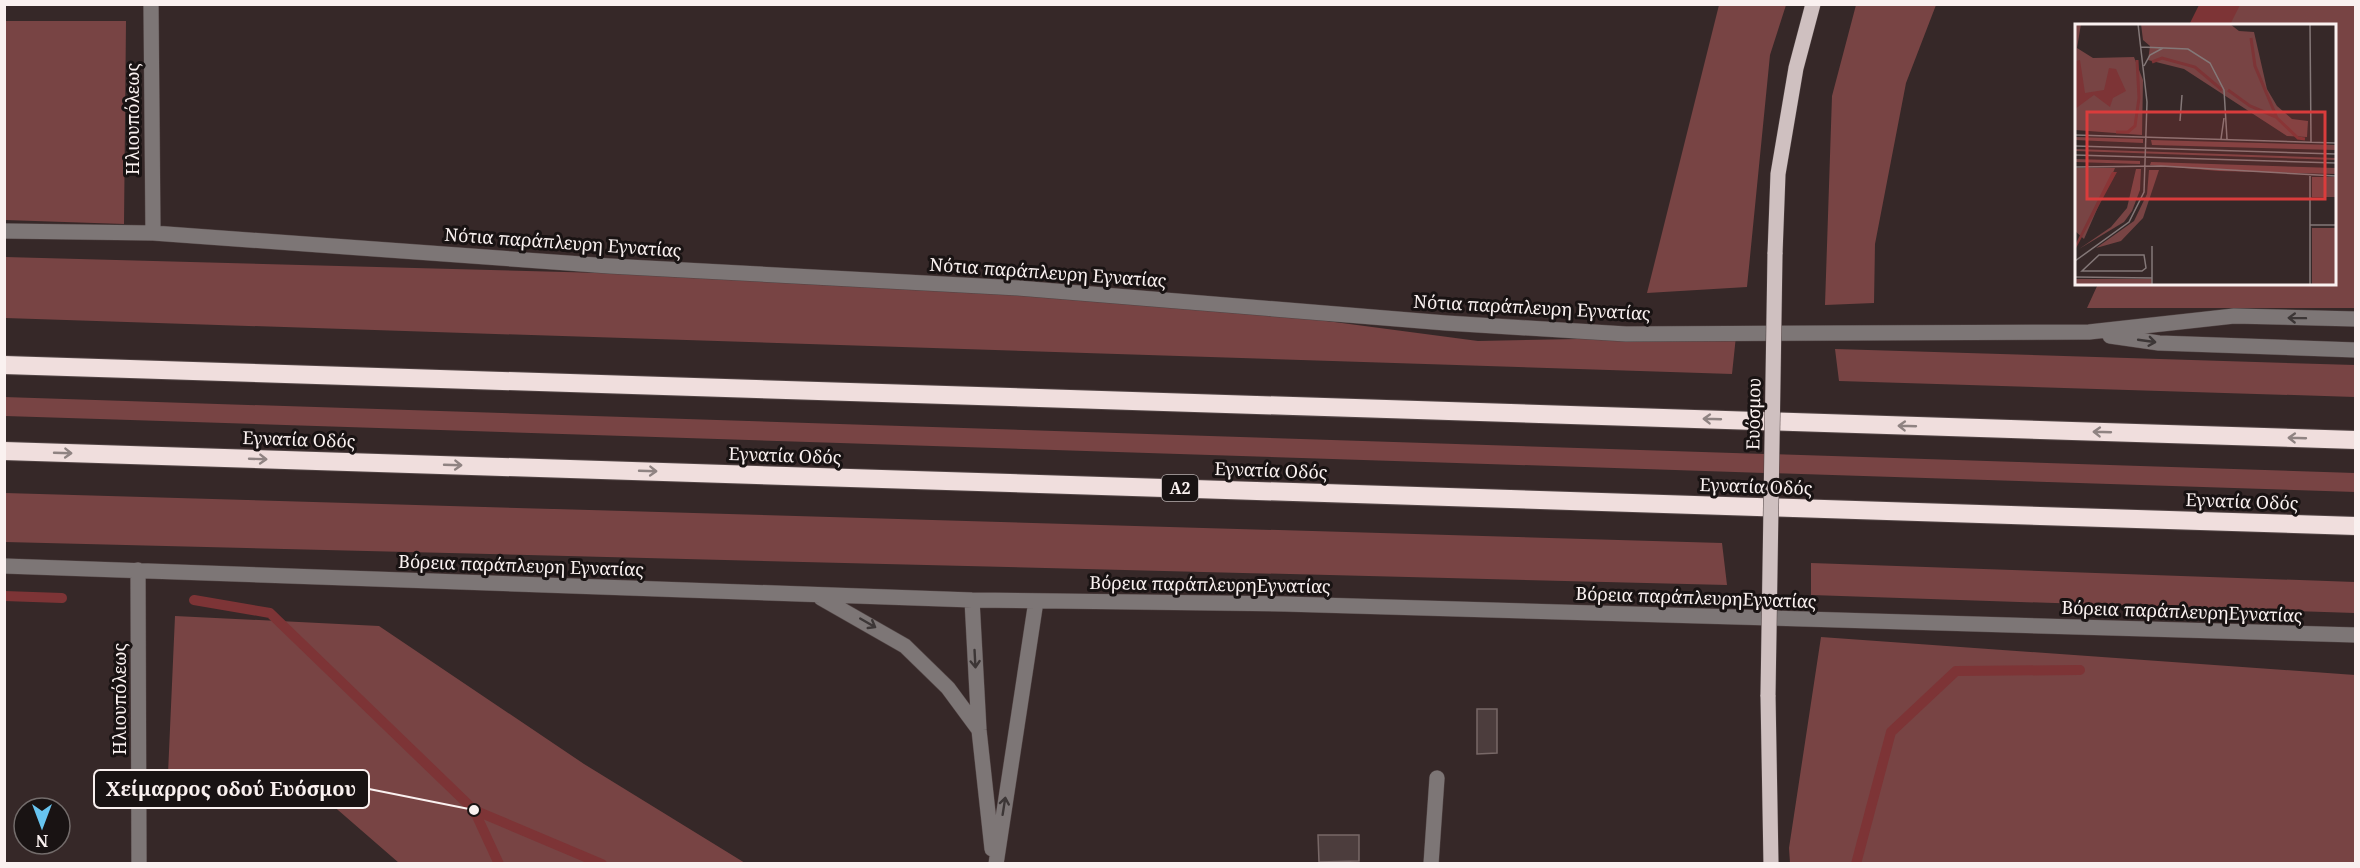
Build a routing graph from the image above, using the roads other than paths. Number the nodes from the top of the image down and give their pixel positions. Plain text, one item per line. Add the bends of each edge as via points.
1 (151, 4) edge
2 (1813, 4) edge
3 (4, 231) edge
4 (153, 233) junction
5 (2355, 319) edge
6 (2089, 332) junction
7 (2355, 350) edge
8 (4, 365) edge
9 (2355, 440) edge
10 (4, 451) edge
11 (2355, 526) edge
12 (4, 566) edge
13 (138, 570) junction
14 (816, 596) junction
15 (972, 600) junction
16 (1035, 601) junction
17 (2355, 636) edge
18 (979, 730) junction
19 (1437, 778) dead end
20 (140, 864) edge
21 (994, 864) edge
22 (1431, 864) edge
23 (1771, 864) edge

1 - 4 street, Ηλιουπόλεως
2 - 23 main road, Ευόσμου, bridge via 1796,68 1780,162 1775,254 1768,695
3 - 4 street, Νότια παράπλευρη Εγνατίας
4 - 6 street, Νότια παράπλευρη Εγνατίας via 609,266 1018,288 1626,334
5 -> 6 street, Νότια παράπλευρη Εγνατίας via 2234,316
6 -> 7 street, Νότια παράπλευρη Εγνατίας via 2159,343
9 -> 8 highway
10 -> 11 highway, Εγνατία Οδός / Α2
12 - 13 street, Βόρεια παράπλευρη Εγνατίας
13 - 14 street, Βόρεια παράπλευρη Εγνατίας
13 - 20 street, Ηλιουπόλεως
14 - 15 street, Βόρεια παράπλευρη Εγνατίας
14 -> 18 street via 905,646 948,688
15 - 16 street, Βόρεια παράπλευρη Εγνατίας
15 -> 18 street
16 - 17 street, Βόρεια παράπλευρηΕγνατίας via 1307,605
21 -> 16 street
18 - 21 street
19 - 22 street

